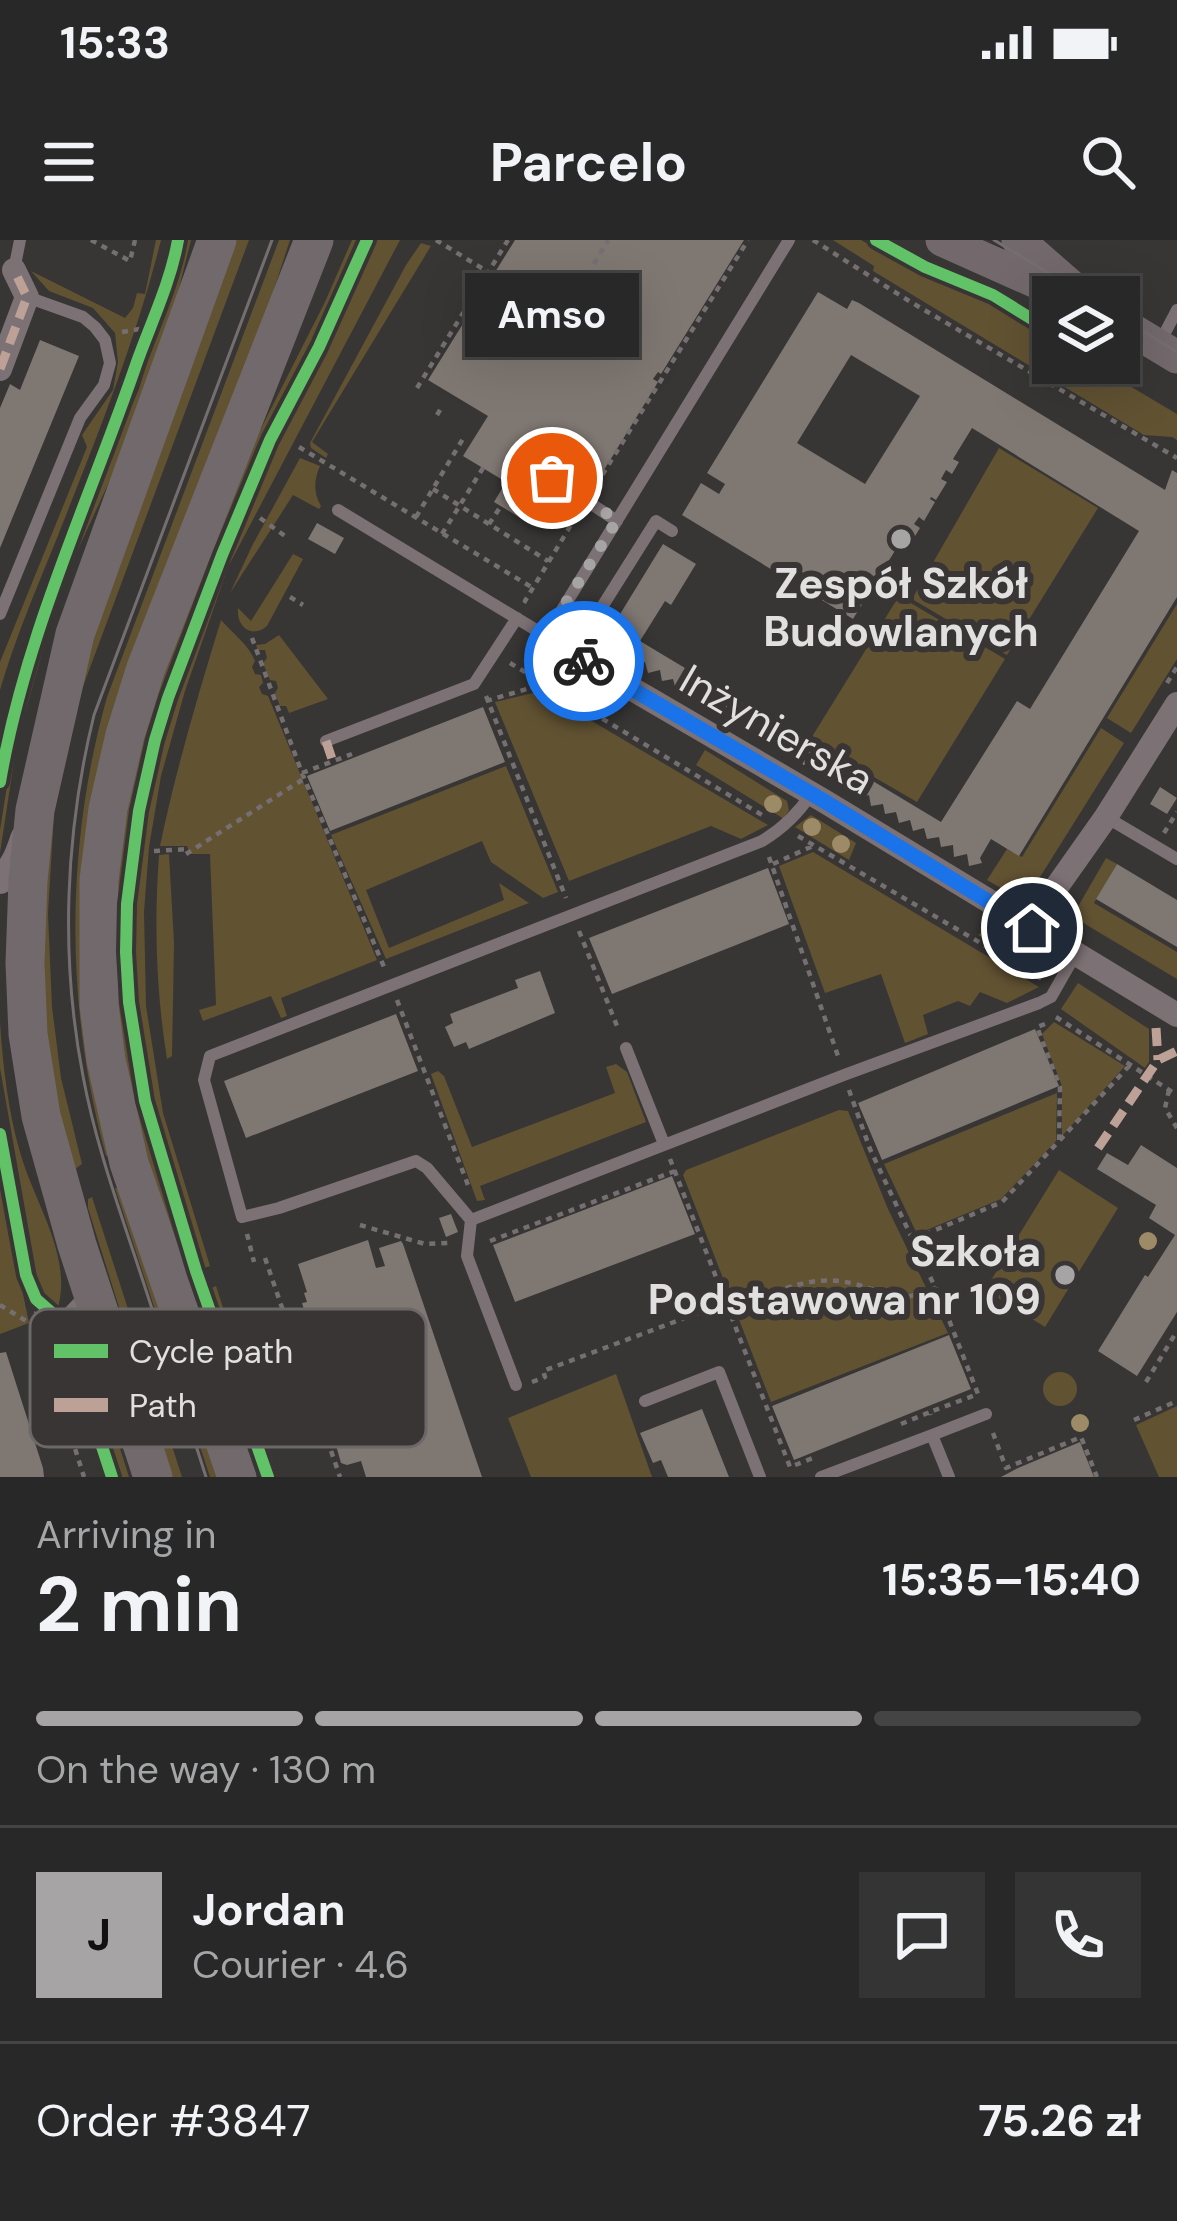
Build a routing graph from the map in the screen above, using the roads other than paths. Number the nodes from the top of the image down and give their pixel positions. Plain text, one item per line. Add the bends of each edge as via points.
1 (20, 240) edge
2 (314, 240) edge
3 (789, 240) edge
4 (941, 240) edge
5 (1018, 240) edge
6 (216, 241) edge
7 (14, 270) joint
8 (1060, 276) edge
9 (1032, 280) edge
10 (27, 297) junction
11 (1177, 310) edge
12 (1140, 335) edge
13 (1168, 352) edge
14 (0, 369) edge
15 (552, 478) dead end
16 (338, 510) dead end
17 (617, 520) junction
18 (672, 531) dead end
19 (0, 614) edge
20 (517, 618) junction
21 (551, 627) junction
22 (573, 654) junction
23 (1177, 704) edge
24 (326, 741) dead end
25 (812, 794) junction
26 (34, 810) junction
27 (1106, 817) junction
28 (1177, 859) edge
29 (0, 879) edge
30 (1032, 928) junction
31 (12, 951) edge
32 (1075, 955) junction
33 (1177, 1016) edge
34 (626, 1048) road end
35 (664, 1144) junction
36 (471, 1220) junction
37 (91, 1289) junction
38 (73, 1309) edge
39 (98, 1309) edge
40 (178, 1309) edge
41 (516, 1385) road end
42 (644, 1401) dead end
43 (986, 1414) road end
44 (936, 1434) junction
45 (102, 1447) edge
46 (143, 1447) edge
47 (226, 1447) edge
48 (112, 1477) edge
49 (153, 1477) edge
50 (236, 1477) edge
51 (760, 1477) edge
52 (821, 1477) edge
53 (949, 1477) edge

1 - 7 lane
2 - 40 main road via 146,668 108,809 99,880 100,1005 116,1112
3 - 17 lane
4 - 9 main road
5 - 8 main road
6 - 26 main road via 75,634
7 - 10 street
10 - 14 street
10 - 19 lane via 95,326 110,363
11 - 13 lane
12 - 13 main road
15 - 17 lane
16 - 20 lane, Inżynierska
17 - 21 lane
18 - 22 lane via 656,520
20 - 21 lane, Inżynierska
20 - 24 lane via 474,684
21 - 22 street, Inżynierska
22 - 25 street, Inżynierska
23 - 27 street
25 - 30 street, Inżynierska
25 - 36 lane via 762,842 210,1056 204,1080 242,1217 416,1161
26 - 29 street via 20,856
26 - 31 main road
27 - 28 lane
27 - 30 street
30 - 32 street, Inżynierska
31 - 37 main road via 41,1117
32 - 33 street, Inżynierska
32 - 35 lane via 1051,997
34 - 35 lane
35 - 36 lane
36 - 41 lane via 467,1256
37 - 38 lane
37 - 39 main road
42 - 51 lane via 718,1372
43 - 44 lane
44 - 52 lane
44 - 53 lane
45 - 48 lane
46 - 49 main road
47 - 50 main road

